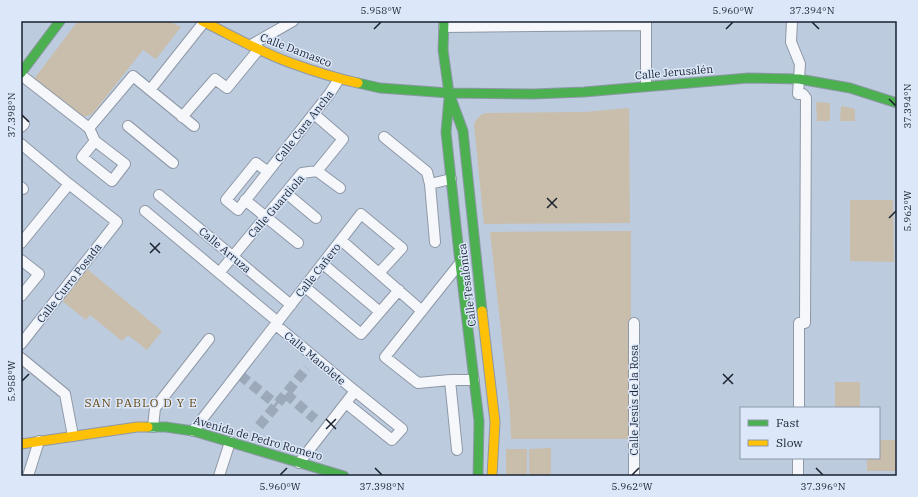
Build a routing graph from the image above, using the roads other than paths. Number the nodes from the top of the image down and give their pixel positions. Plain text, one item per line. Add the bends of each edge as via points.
1 (60, 21) edge
2 (203, 21) edge
3 (293, 21) edge
4 (792, 21) edge
5 (646, 23) edge
6 (444, 24) edge
7 (255, 47) junction
8 (21, 74) edge
9 (339, 79) junction
10 (799, 79) junction
11 (646, 86) junction
12 (150, 90) junction
13 (449, 93) junction
14 (897, 103) edge
15 (314, 114) junction
16 (182, 117) junction
17 (21, 122) edge
18 (128, 126) dead end
19 (194, 126) dead end
20 (21, 127) edge
21 (89, 128) junction
22 (384, 136) dead end
23 (95, 141) dead end
24 (21, 144) edge
25 (173, 164) dead end
26 (317, 170) junction
27 (267, 171) junction
28 (452, 179) junction
29 (69, 184) junction
30 (430, 184) junction
31 (340, 188) dead end
32 (286, 193) junction
33 (159, 195) dead end
34 (245, 200) junction
35 (145, 211) dead end
36 (266, 217) junction
37 (316, 218) dead end
38 (341, 240) junction
39 (298, 242) dead end
40 (435, 242) dead end
41 (21, 243) edge
42 (232, 256) junction
43 (21, 260) edge
44 (460, 263) junction
45 (323, 264) junction
46 (219, 273) junction
47 (379, 273) junction
48 (305, 287) junction
49 (398, 290) junction
50 (21, 296) edge
51 (291, 305) junction
52 (422, 311) junction
53 (380, 312) junction
54 (634, 323) dead end
55 (277, 324) junction
56 (209, 339) dead end
57 (21, 344) edge
58 (21, 358) edge
59 (450, 380) junction
60 (474, 380) junction
61 (355, 391) junction
62 (346, 403) junction
63 (798, 407) edge
64 (153, 427) junction
65 (193, 431) junction
66 (74, 436) junction
67 (39, 441) junction
68 (230, 442) junction
69 (21, 444) edge
70 (457, 450) dead end
71 (798, 459) edge
72 (299, 463) junction
73 (28, 476) edge
74 (219, 476) edge
75 (344, 476) edge
76 (478, 476) edge
77 (492, 476) edge
78 (634, 476) edge
79 (798, 476) edge

1 - 8 street
2 - 7 street, Calle Damasco
2 - 12 street
3 - 7 street
4 - 10 street via 791,42 800,64
5 - 6 street
5 - 11 street
6 - 13 street, Calle Tesalónica via 443,50
7 - 9 street, Calle Damasco via 290,63
7 - 16 street via 227,88 215,79
8 - 21 street
9 - 13 street, Calle Damasco via 380,88
9 - 15 street, Calle Cara Ancha
10 - 11 street, Calle Jerusalén via 748,78
10 - 14 street, Calle Jerusalén via 850,88
10 - 63 street via 798,94 803,94 806,98 806,106 805,323 799,323
11 - 13 street, Calle Jerusalén via 533,94
12 - 16 street
12 - 21 street via 133,76
13 - 28 street, Calle Tesalónica via 446,132
13 - 77 street, Calle Tesalónica via 463,131 495,422
15 - 26 street, Calle Guardiola via 343,139
15 - 27 street, Calle Cara Ancha
16 - 19 street
17 - 20 street via 24,124
18 - 25 street
21 - 23 street
22 - 30 street via 427,172
24 - 29 street
26 - 31 street
26 - 32 street, Calle Guardiola via 302,173
27 - 34 street, Calle Cara Ancha
27 - 34 street, Calle Cara Ancha via 256,163 226,200 238,210
28 - 30 street
28 - 44 street, Calle Tesalónica
29 - 41 street
29 - 57 street, Calle Curro Posada via 117,222
30 - 40 street
32 - 36 street, Calle Guardiola
32 - 37 street
33 - 42 street, Calle Arruza
34 - 36 street
35 - 46 street, Calle Manolete
36 - 39 street
36 - 42 street, Calle Guardiola
38 - 45 street, Calle Cañero
38 - 47 street
38 - 47 street, Calle Cañero via 361,214 402,248
42 - 46 street, Calle Guardiola
42 - 51 street, Calle Arruza
43 - 50 street via 39,274
44 - 52 street
44 - 60 street, Calle Tesalónica
45 - 48 street, Calle Cañero
45 - 53 street
46 - 55 street, Calle Manolete
47 - 49 street
48 - 51 street, Calle Cañero
48 - 53 street via 361,334
49 - 52 street
49 - 53 street
51 - 55 street, Calle Cañero
52 - 59 street via 385,356 418,383
54 - 78 street, Calle Jesús de la Rosa
55 - 61 street, Calle Manolete
55 - 65 street, Calle Cañero
56 - 64 street via 155,408
58 - 66 street via 66,394
59 - 60 street
59 - 70 street
60 - 76 street, Calle Tesalónica via 479,421
61 - 62 street
61 - 62 street, Calle Manolete via 402,429 392,440
62 - 72 street
64 - 65 street, Avenida de Pedro Romero
64 - 66 street, Avenida de Pedro Romero
65 - 68 street, Avenida de Pedro Romero
66 - 67 street, Avenida de Pedro Romero
67 - 69 street, Avenida de Pedro Romero
67 - 73 street
68 - 72 street, Avenida de Pedro Romero
68 - 74 street
71 - 79 street
72 - 75 street, Avenida de Pedro Romero

